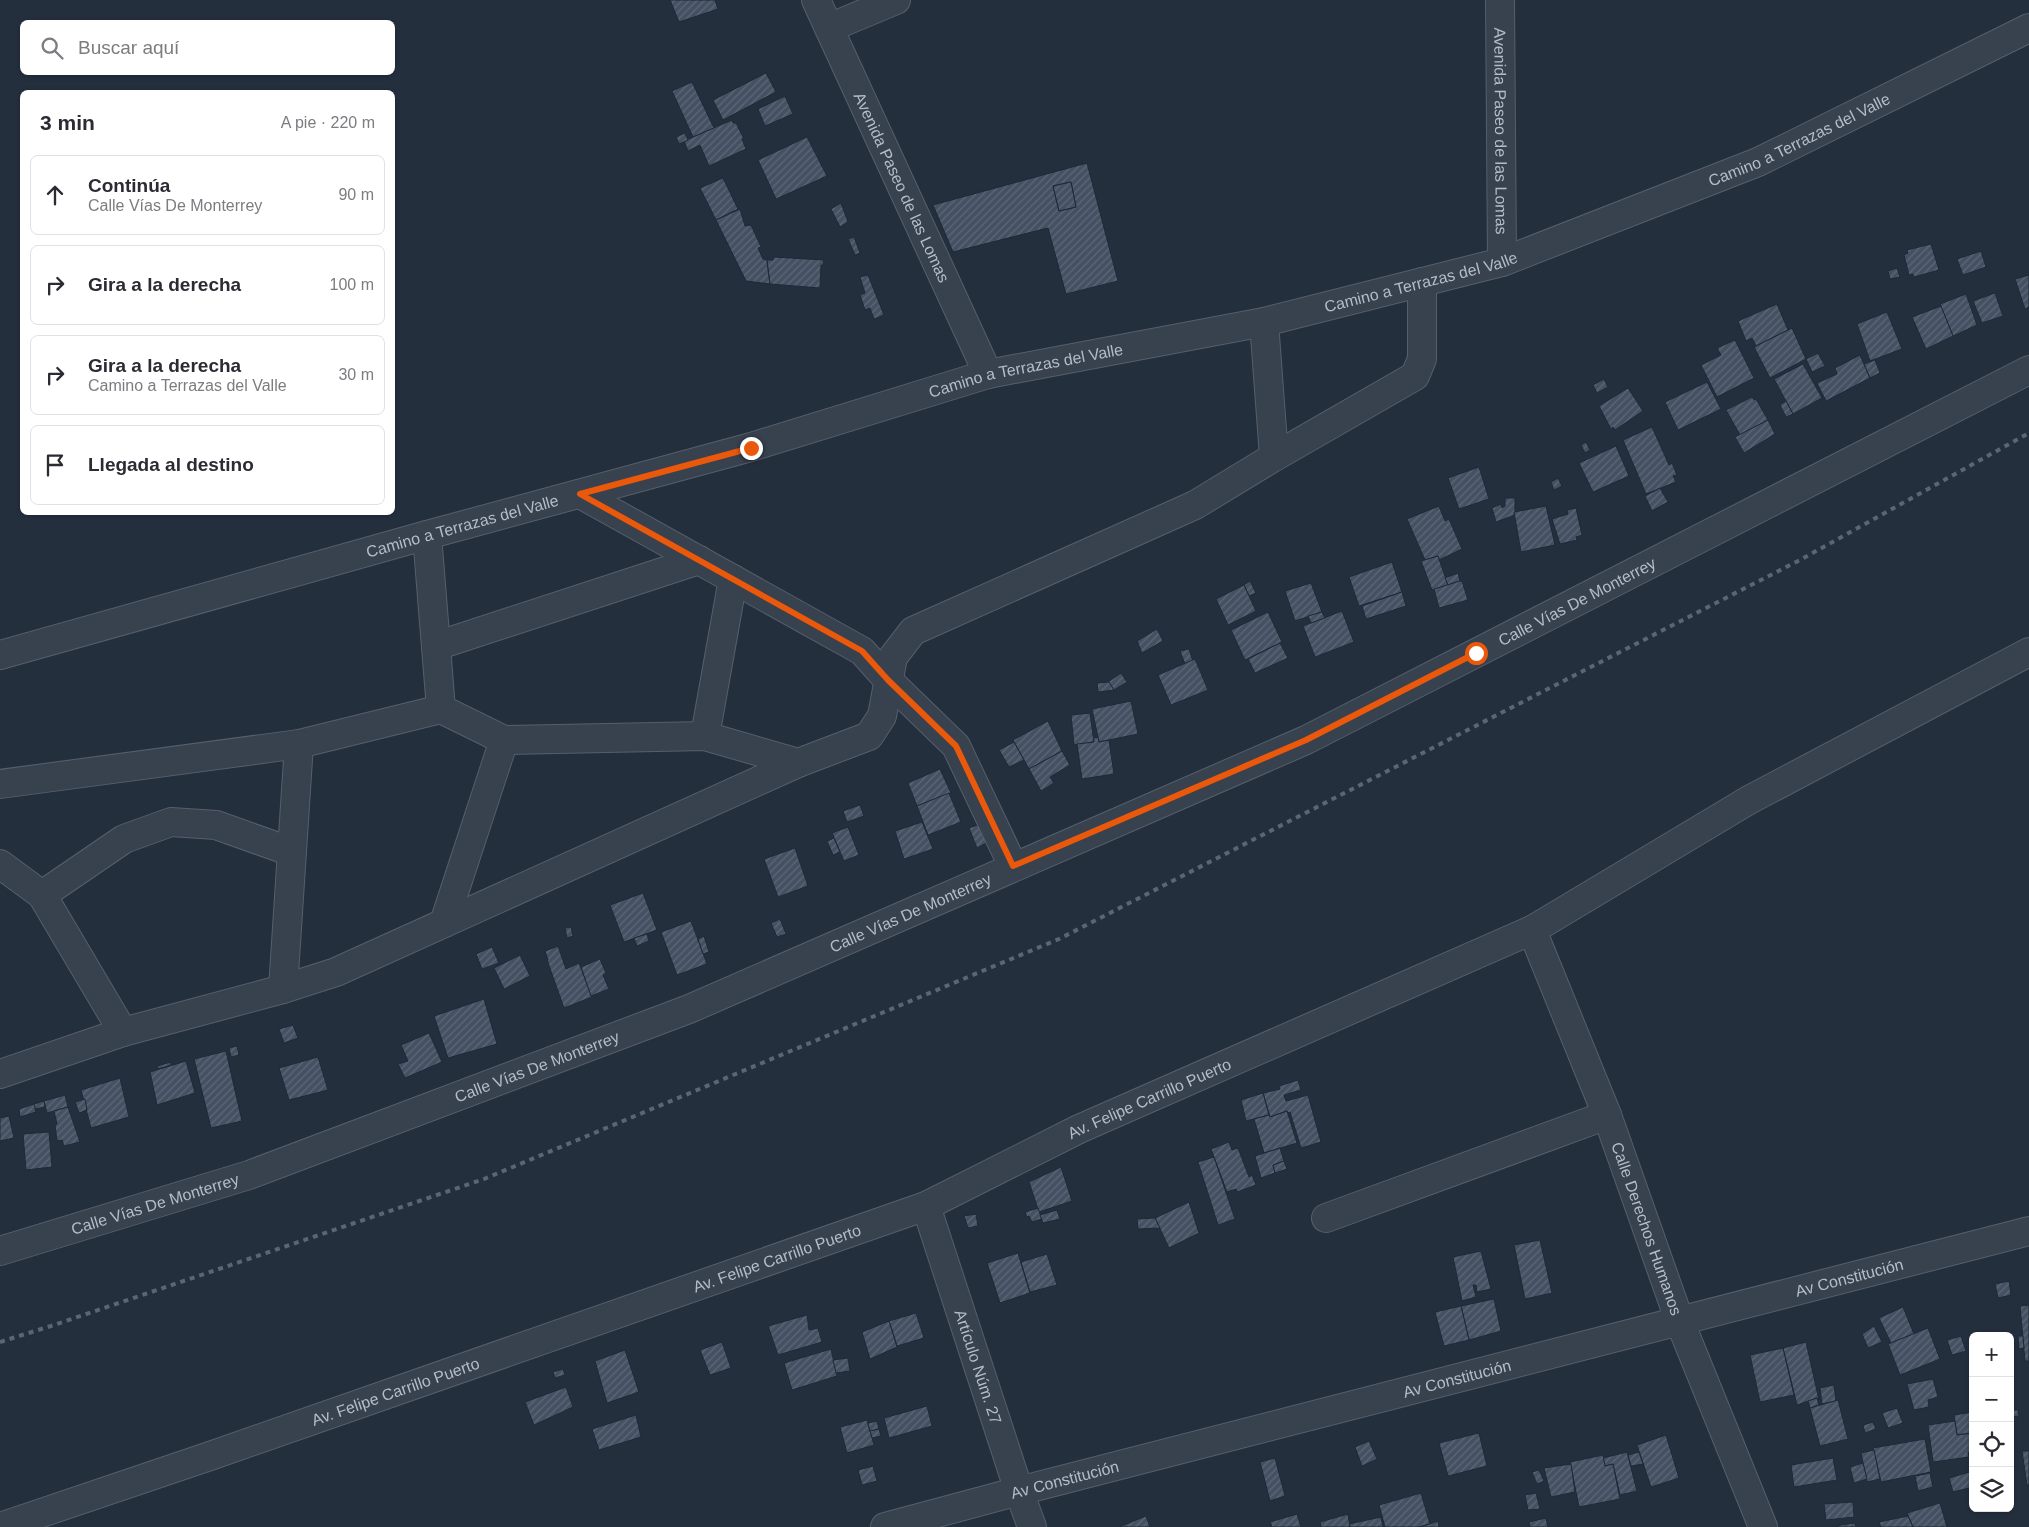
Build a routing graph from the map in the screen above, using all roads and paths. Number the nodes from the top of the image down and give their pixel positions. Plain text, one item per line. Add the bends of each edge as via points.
1 (816, 0) edge
2 (896, 0) edge
3 (1500, 0) edge
4 (829, 28) junction
5 (2029, 28) edge
6 (1502, 262) junction
7 (1422, 282) junction
8 (1264, 322) junction
9 (2029, 370) edge
10 (988, 374) junction
11 (1274, 457) junction
12 (580, 494) junction
13 (427, 535) junction
14 (699, 560) junction
15 (733, 579) junction
16 (436, 646) junction
17 (2029, 652) edge
18 (0, 655) edge
19 (888, 680) junction
20 (442, 709) junction
21 (706, 736) junction
22 (504, 740) junction
23 (299, 744) junction
24 (798, 763) junction
25 (0, 784) edge
26 (292, 852) junction
27 (0, 864) edge
28 (1013, 866) junction
29 (42, 895) junction
30 (444, 923) junction
31 (1532, 930) junction
32 (283, 989) junction
33 (123, 1032) junction
34 (0, 1074) edge
35 (1607, 1115) junction
36 (926, 1206) junction
37 (1326, 1218) dead end
38 (2029, 1231) edge
39 (0, 1251) edge
40 (1680, 1322) junction
41 (1019, 1491) junction
42 (0, 1527) edge
43 (885, 1527) edge
44 (1032, 1527) edge
45 (1763, 1527) edge

1 - 4 street, Avenida Paseo de las Lomas
2 - 4 street
3 - 6 street, Avenida Paseo de las Lomas
4 - 10 street, Avenida Paseo de las Lomas
5 - 6 street, Camino a Terrazas del Valle via 1758,162
6 - 7 street, Camino a Terrazas del Valle
7 - 8 street, Camino a Terrazas del Valle
7 - 11 street via 1422,359 1415,376
8 - 10 street, Camino a Terrazas del Valle
8 - 11 street
9 - 28 street, Calle Vías De Monterrey via 1306,740
10 - 12 street, Camino a Terrazas del Valle via 751,448
11 - 19 street via 1195,505 913,631 893,657
12 - 13 street, Camino a Terrazas del Valle
12 - 14 street
13 - 16 street
13 - 18 street, Camino a Terrazas del Valle
14 - 15 street
14 - 16 street
15 - 19 street via 862,651
15 - 21 street
16 - 20 street
17 - 31 street, Av. Felipe Carrillo Puerto via 1749,800
19 - 24 street via 882,716 869,736
19 - 28 street via 956,746
20 - 22 street
20 - 23 street
21 - 22 street
21 - 24 street
22 - 30 street
23 - 25 street
23 - 26 street
24 - 30 street
26 - 29 street via 216,825 171,822 124,839
26 - 32 street
27 - 29 street
28 - 39 street, Calle Vías De Monterrey via 689,1009 248,1175
29 - 33 street
30 - 32 street via 336,972
31 - 35 street, Calle Derechos Humanos
31 - 36 street, Av. Felipe Carrillo Puerto via 1079,1129
32 - 33 street
33 - 34 street
35 - 37 street
35 - 40 street, Calle Derechos Humanos
36 - 41 street, Artículo Núm. 27
36 - 42 street, Av. Felipe Carrillo Puerto
38 - 40 street, Av Constitución
40 - 41 street, Av Constitución
40 - 45 street, Calle Derechos Humanos
41 - 43 street, Av Constitución
41 - 44 street, Artículo Núm. 27

